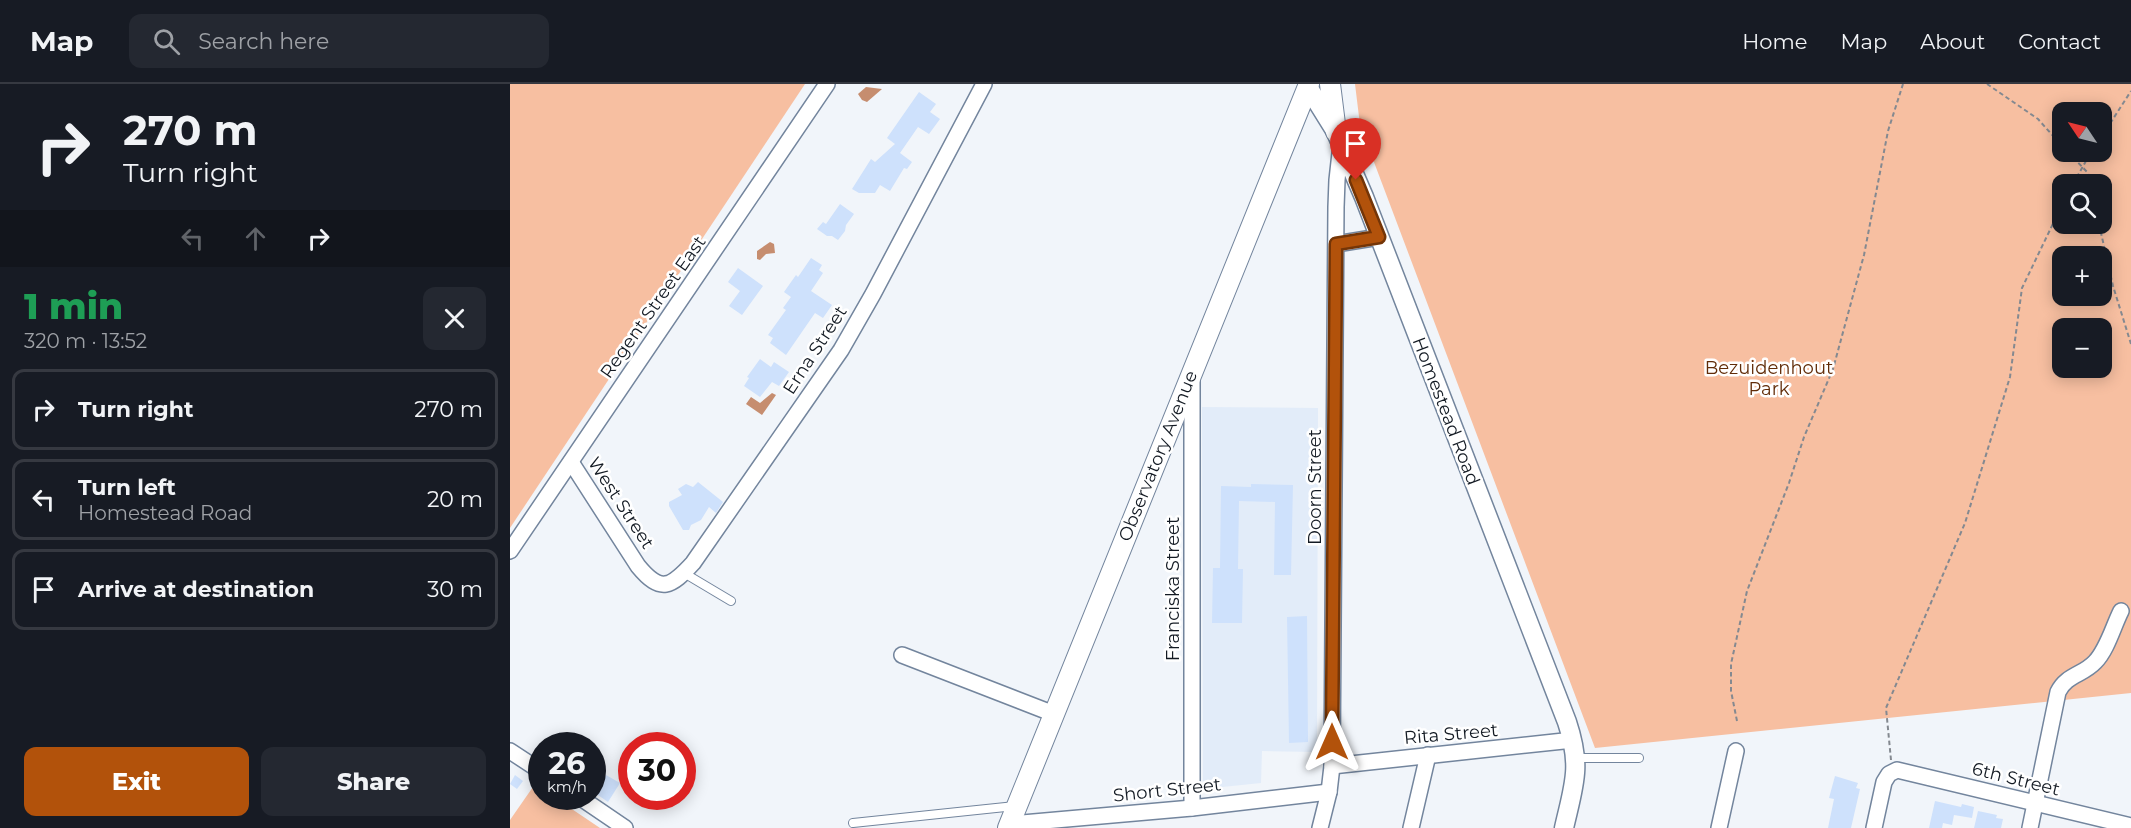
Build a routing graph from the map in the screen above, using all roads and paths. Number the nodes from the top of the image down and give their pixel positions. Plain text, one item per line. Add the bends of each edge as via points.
1 (827, 84) edge
2 (984, 84) edge
3 (1330, 84) edge
4 (1903, 84) edge
5 (1987, 84) edge
6 (1309, 85) edge
7 (2131, 91) edge
8 (2112, 120) edge
9 (2052, 135) edge
10 (1338, 138) junction
11 (2077, 162) edge
12 (2084, 162) edge
13 (2081, 166) junction
14 (2077, 174) edge
15 (2088, 174) edge
16 (2052, 226) edge
17 (2101, 234) edge
18 (1379, 237) junction
19 (1336, 244) junction
20 (2131, 344) edge
21 (1192, 370) junction
22 (571, 462) junction
23 (510, 551) edge
24 (684, 573) junction
25 (732, 601) dead end
26 (2121, 611) dead end
27 (902, 655) dead end
28 (1054, 714) junction
29 (1737, 721) dead end
30 (1575, 749) junction
31 (510, 751) edge
32 (1736, 751) dead end
33 (1428, 755) junction
34 (1639, 758) dead end
35 (528, 763) edge
36 (1332, 766) junction
37 (1892, 772) junction
38 (1329, 792) junction
39 (2036, 804) junction
40 (1192, 808) junction
41 (599, 810) edge
42 (1012, 819) edge
43 (853, 823) dead end
44 (2131, 826) edge
45 (625, 828) edge
46 (1320, 828) edge
47 (1411, 828) edge
48 (1564, 828) edge
49 (1719, 828) edge
50 (1874, 828) edge
51 (2030, 828) edge

1 - 22 street, Regent Street East
2 - 24 street, Erna Street via 841,350
3 - 10 main road
4 - 29 path via 1888,131 1864,255 1833,369 1747,591 1731,664
5 - 9 path via 2038,119
6 - 10 street, Homestead Road
6 - 21 main road, Observatory Avenue
7 - 8 path
10 - 18 street, Homestead Road
10 - 19 street, Doorn Street
11 - 13 path
12 - 13 path
13 - 14 path
13 - 15 path
16 - 37 path via 2022,288 2010,377 1965,523 1886,708
17 - 20 path
18 - 19 street
18 - 30 street, Homestead Road
19 - 36 street, Doorn Street
21 - 28 main road, Observatory Avenue
21 - 40 street, Franciska Street
22 - 23 street, Regent Street East
22 - 24 street, West Street via 648,578 658,584 671,584
24 - 25 lane
26 - 39 street via 2098,659 2061,685
27 - 28 street
28 - 42 main road, Observatory Avenue
30 - 33 street, Rita Street
30 - 34 lane
30 - 48 street via 1575,782
31 - 35 street
32 - 49 street
33 - 36 street, Rita Street
33 - 47 street
36 - 38 street, Doorn Street
37 - 39 street, 6th Street
37 - 50 street via 1884,782
38 - 40 street, Short Street
38 - 46 street, Doorn Street
39 - 44 street, 6th Street
39 - 51 street
40 - 42 street, Short Street
41 - 45 street
42 - 43 lane

